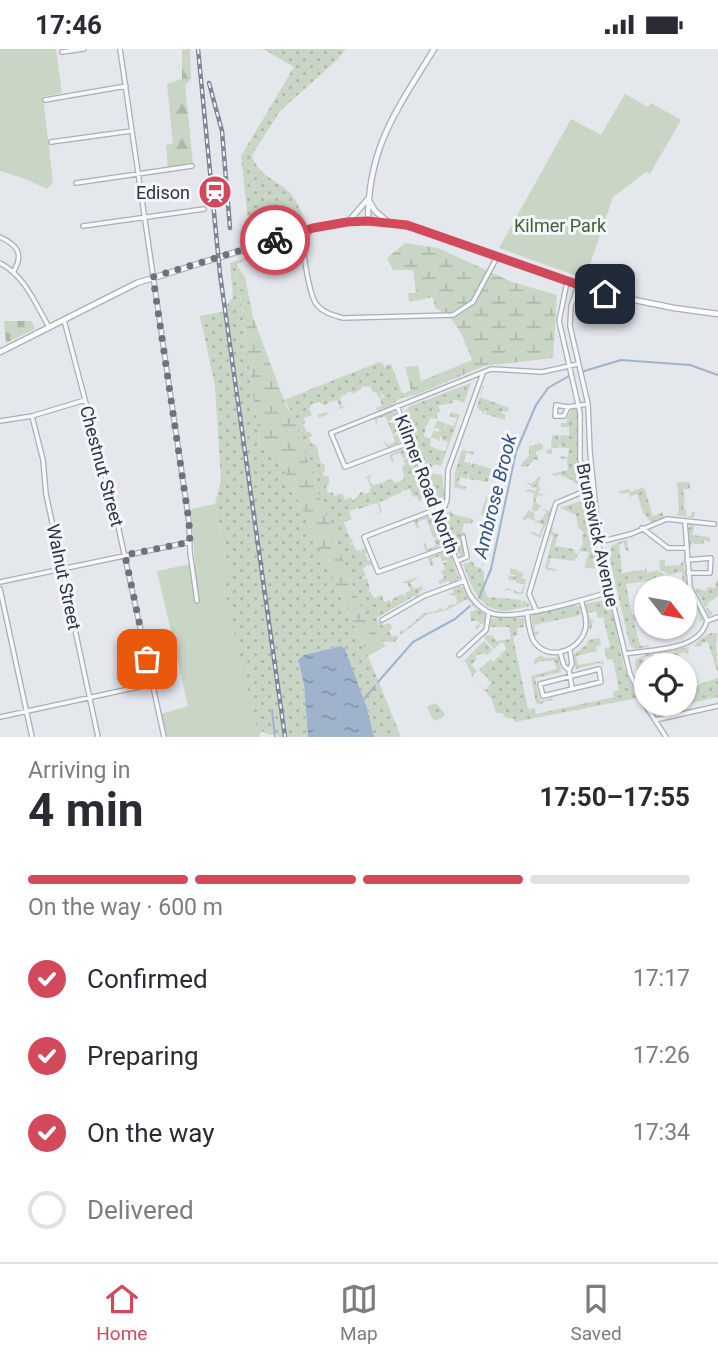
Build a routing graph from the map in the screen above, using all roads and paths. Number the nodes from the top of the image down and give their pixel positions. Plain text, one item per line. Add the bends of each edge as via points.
1 (84, 49) edge
2 (120, 49) edge
3 (433, 49) edge
4 (62, 52) dead end
5 (126, 86) junction
6 (45, 100) dead end
7 (131, 131) junction
8 (51, 142) dead end
9 (192, 166) dead end
10 (138, 174) junction
11 (76, 183) dead end
12 (368, 199) junction
13 (204, 209) dead end
14 (144, 218) junction
15 (368, 221) junction
16 (347, 222) junction
17 (389, 223) junction
18 (83, 226) dead end
19 (313, 228) junction
20 (0, 237) edge
21 (287, 237) junction
22 (304, 246) junction
23 (496, 257) junction
24 (0, 263) edge
25 (14, 271) junction
26 (153, 277) junction
27 (568, 282) junction
28 (578, 286) junction
29 (718, 314) edge
30 (64, 320) junction
31 (49, 327) junction
32 (0, 352) edge
33 (578, 364) junction
34 (568, 366) junction
35 (483, 373) junction
36 (85, 400) junction
37 (588, 404) junction
38 (578, 405) junction
39 (397, 406) junction
40 (568, 407) dead end
41 (32, 416) junction
42 (0, 421) edge
43 (411, 442) junction
44 (594, 491) junction
45 (586, 492) junction
46 (437, 510) junction
47 (685, 521) junction
48 (714, 524) dead end
49 (642, 528) junction
50 (463, 537) dead end
51 (190, 542) junction
52 (599, 542) junction
53 (451, 546) junction
54 (685, 548) junction
55 (125, 555) junction
56 (687, 560) junction
57 (457, 561) junction
58 (62, 569) junction
59 (688, 573) junction
60 (464, 581) junction
61 (0, 582) edge
62 (0, 589) edge
63 (610, 592) junction
64 (581, 600) junction
65 (197, 601) dead end
66 (536, 610) junction
67 (527, 612) junction
68 (489, 613) junction
69 (718, 617) edge
70 (382, 620) dead end
71 (706, 622) junction
72 (570, 650) junction
73 (561, 652) junction
74 (625, 654) junction
75 (459, 655) dead end
76 (569, 670) junction
77 (570, 677) junction
78 (153, 683) junction
79 (572, 688) junction
80 (90, 698) junction
81 (718, 706) edge
82 (27, 712) junction
83 (0, 717) edge
84 (655, 720) junction
85 (32, 737) edge
86 (98, 737) edge
87 (164, 737) edge
88 (666, 737) edge

1 - 4 street
2 - 5 street
3 - 12 street via 387,129 373,166
5 - 6 street
5 - 7 street
7 - 8 street
7 - 10 street
9 - 10 street
10 - 11 street
10 - 14 street
12 - 15 street
12 - 16 street
12 - 17 street
13 - 14 street
14 - 18 street
14 - 26 street
15 - 16 main road
15 - 17 main road
16 - 19 main road
17 - 23 main road via 421,229
19 - 21 main road
19 - 22 street
20 - 25 street via 19,251
21 - 22 street
21 - 26 main road
22 - 23 street via 313,300 319,308 343,318 453,315 473,302
23 - 27 main road
24 - 25 street
25 - 31 street
26 - 30 main road
26 - 51 street
27 - 28 main road
27 - 34 street, Brunswick Avenue via 559,321
28 - 29 main road
28 - 33 street via 569,317
30 - 31 main road
30 - 36 street, Chestnut Street
31 - 32 main road
33 - 34 street
33 - 37 street
34 - 35 street via 542,372 499,368
34 - 38 street, Brunswick Avenue
35 - 39 street
35 - 46 street via 447,470 446,503
36 - 41 street
36 - 55 street, Chestnut Street
37 - 38 street
37 - 44 street
38 - 40 street
38 - 45 street, Brunswick Avenue
39 - 43 street, Kilmer Road North
39 - 43 street via 332,432 344,466
41 - 42 street
41 - 58 street, Walnut Street
43 - 46 street, Kilmer Road North
44 - 45 street
44 - 52 street
45 - 52 street, Brunswick Avenue
45 - 66 street via 556,503 528,594
46 - 53 street, Kilmer Road North
46 - 53 street via 364,537 377,572
47 - 48 street
47 - 49 street via 667,519
47 - 54 street
49 - 52 street
49 - 54 street via 668,548
50 - 57 street, Kilmer Road North via 467,557
51 - 55 street
51 - 65 street
52 - 63 street, Brunswick Avenue
53 - 57 street, Kilmer Road North
54 - 56 street
55 - 58 street
55 - 78 street, Chestnut Street
56 - 59 street
56 - 59 street via 711,558 710,573
57 - 60 street, Kilmer Road North
58 - 61 street
58 - 80 street, Walnut Street
59 - 71 street
60 - 68 street, Kilmer Road North via 472,599
60 - 70 street via 424,596
62 - 82 street
63 - 64 street
63 - 74 street, Brunswick Avenue
64 - 66 street
64 - 72 street via 586,623 579,642
66 - 67 street
67 - 68 street
67 - 73 street via 534,641 546,650
68 - 75 street via 486,630
69 - 71 street
71 - 74 street via 703,631 685,645
72 - 73 street
72 - 76 street
73 - 76 street
74 - 84 street, Brunswick Avenue via 630,674
76 - 77 street
77 - 79 street
77 - 79 street via 599,669 601,682
77 - 79 street via 540,684 543,696
78 - 80 street
78 - 87 street, Chestnut Street
80 - 82 street
80 - 86 street, Walnut Street
81 - 84 street
82 - 83 street
82 - 85 street
84 - 88 street, Brunswick Avenue

